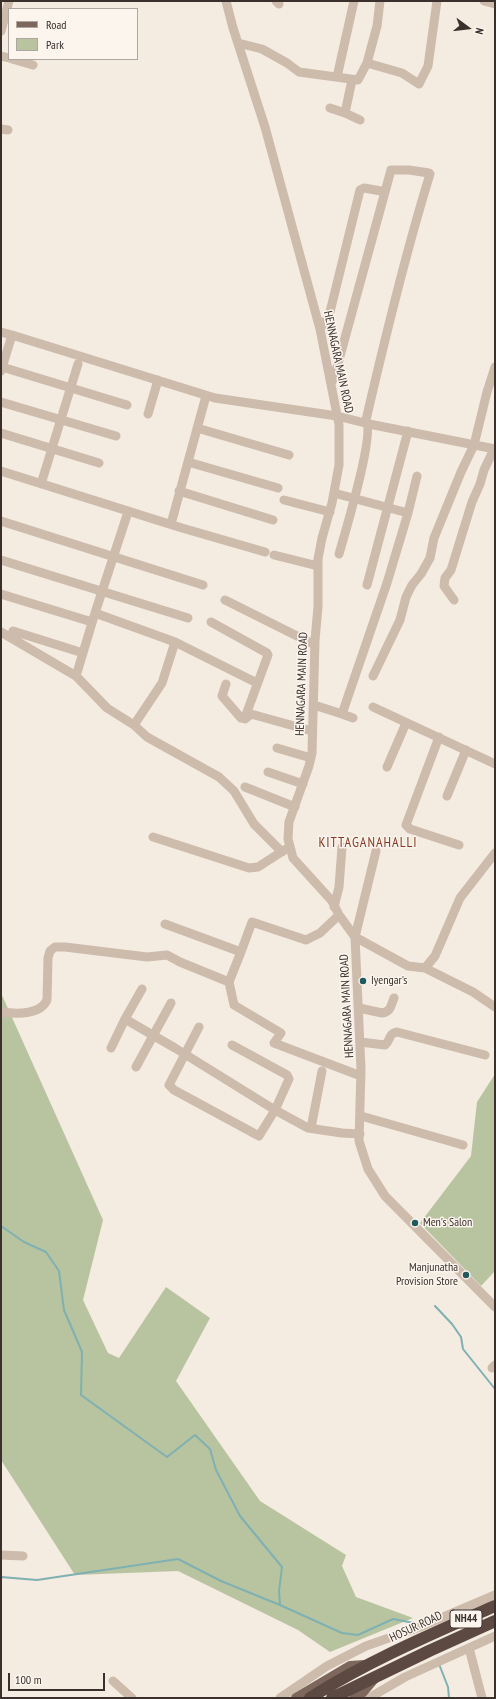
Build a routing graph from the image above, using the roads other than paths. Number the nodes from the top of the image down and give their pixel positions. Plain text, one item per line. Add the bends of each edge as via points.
1 (226, 1) edge
2 (354, 1) edge
3 (380, 1) edge
4 (437, 1) edge
5 (484, 1) edge
6 (6, 4) edge
7 (495, 4) edge
8 (1, 31) edge
9 (238, 43) junction
10 (16, 60) edge
11 (367, 63) junction
12 (33, 65) dead end
13 (337, 77) junction
14 (352, 80) junction
15 (330, 108) dead end
16 (345, 113) junction
17 (360, 120) dead end
18 (381, 191) dead end
19 (320, 329) junction
20 (1, 332) edge
21 (12, 335) junction
22 (78, 364) dead end
23 (495, 368) edge
24 (2, 369) edge
25 (158, 380) junction
26 (331, 383) junction
27 (71, 388) junction
28 (206, 396) junction
29 (1, 402) edge
30 (127, 405) dead end
31 (148, 414) dead end
32 (337, 416) junction
33 (61, 420) junction
34 (369, 424) junction
35 (197, 428) junction
36 (408, 431) junction
37 (1, 434) edge
38 (116, 436) dead end
39 (474, 445) junction
40 (53, 449) junction
41 (495, 449) edge
42 (289, 455) dead end
43 (188, 462) junction
44 (99, 463) dead end
45 (1, 471) edge
46 (417, 476) dead end
47 (41, 484) junction
48 (278, 488) dead end
49 (179, 492) junction
50 (334, 493) junction
51 (355, 498) junction
52 (284, 500) dead end
53 (388, 507) junction
54 (128, 512) junction
55 (330, 512) junction
56 (408, 513) junction
57 (273, 520) dead end
58 (1, 521) edge
59 (171, 524) junction
60 (339, 554) dead end
61 (114, 557) junction
62 (1, 560) edge
63 (318, 566) junction
64 (203, 585) dead end
65 (367, 585) dead end
66 (103, 592) junction
67 (1, 594) edge
68 (225, 600) dead end
69 (454, 600) dead end
70 (94, 617) junction
71 (188, 618) dead end
72 (211, 622) dead end
73 (13, 631) dead end
74 (1, 632) edge
75 (176, 642) junction
76 (315, 645) junction
77 (83, 653) junction
78 (76, 676) junction
79 (374, 676) dead end
80 (258, 683) junction
81 (226, 684) dead end
82 (314, 705) junction
83 (373, 707) dead end
84 (251, 714) junction
85 (342, 714) junction
86 (353, 718) dead end
87 (406, 723) junction
88 (134, 725) junction
89 (312, 731) junction
90 (439, 737) junction
91 (277, 748) dead end
92 (466, 750) junction
93 (311, 758) junction
94 (495, 764) edge
95 (387, 767) dead end
96 (268, 772) dead end
97 (303, 784) junction
98 (245, 787) dead end
99 (447, 796) dead end
100 (294, 807) junction
101 (153, 838) dead end
102 (459, 845) dead end
103 (342, 847) dead end
104 (286, 850) junction
105 (376, 851) dead end
106 (495, 853) edge
107 (334, 907) junction
108 (339, 915) junction
109 (165, 924) dead end
110 (356, 937) junction
111 (241, 952) junction
112 (425, 968) junction
113 (229, 982) junction
114 (142, 989) dead end
115 (394, 998) dead end
116 (171, 1003) dead end
117 (495, 1007) edge
118 (359, 1008) junction
119 (1, 1012) edge
120 (125, 1018) junction
121 (199, 1027) dead end
122 (154, 1036) junction
123 (360, 1042) junction
124 (232, 1045) dead end
125 (111, 1048) dead end
126 (185, 1054) junction
127 (485, 1055) dead end
128 (136, 1067) dead end
129 (322, 1071) dead end
130 (361, 1076) junction
131 (275, 1110) junction
132 (361, 1116) junction
133 (311, 1128) junction
134 (360, 1134) junction
135 (463, 1145) dead end
136 (495, 1307) edge
137 (1, 1555) edge
138 (23, 1556) dead end
139 (495, 1595) edge
140 (495, 1606) edge
141 (495, 1621) edge
142 (495, 1636) edge
143 (469, 1648) junction
144 (370, 1664) junction
145 (113, 1681) dead end
146 (353, 1693) edge
147 (132, 1698) edge
148 (280, 1698) edge
149 (296, 1698) edge
150 (310, 1698) edge
151 (332, 1698) edge
152 (369, 1698) edge
153 (482, 1698) edge

1 - 9 street, HENNAGARA MAIN ROAD
2 - 13 street
3 - 11 street via 377,26
4 - 11 street via 428,66 419,84 402,73
5 - 7 street
6 - 8 street
9 - 13 street via 262,50 299,72
9 - 19 street, HENNAGARA MAIN ROAD via 265,127
10 - 12 street
11 - 14 street via 358,80
13 - 14 street
14 - 16 street
15 - 16 street
16 - 17 street
18 - 19 street via 364,188 360,190 329,316
19 - 26 street, HENNAGARA MAIN ROAD
20 - 21 street
21 - 24 street
21 - 25 street
22 - 27 street
23 - 39 street
24 - 27 street
25 - 28 street
25 - 31 street
26 - 32 street, HENNAGARA MAIN ROAD
26 - 34 street via 391,170 429,173 376,378 366,420
27 - 30 street
27 - 33 street
28 - 32 street
28 - 35 street
29 - 33 street
32 - 34 street
32 - 50 street, HENNAGARA MAIN ROAD via 339,465
33 - 38 street
33 - 40 street
34 - 36 street
34 - 51 street
35 - 42 street
35 - 43 street
36 - 39 street
36 - 53 street
37 - 40 street
39 - 41 street
39 - 79 street via 434,538 430,558 406,597 400,620
40 - 44 street
40 - 47 street
41 - 69 street via 472,502 451,570 445,578 444,586
43 - 48 street
43 - 49 street
45 - 47 street
46 - 56 street
47 - 54 street
49 - 57 street
49 - 59 street
50 - 51 street
50 - 55 street, HENNAGARA MAIN ROAD
51 - 53 street
51 - 60 street
52 - 55 street
53 - 56 street
53 - 65 street
54 - 59 street
54 - 61 street
55 - 63 street, HENNAGARA MAIN ROAD via 322,538
56 - 85 street
58 - 61 street
59 - 63 street
61 - 64 street
61 - 66 street
62 - 66 street
63 - 76 street, HENNAGARA MAIN ROAD
66 - 70 street
66 - 71 street
67 - 70 street
68 - 76 street
70 - 75 street
70 - 77 street
72 - 80 street via 267,653 268,658
73 - 77 street
74 - 78 street
75 - 80 street
75 - 88 street via 162,683
76 - 82 street, HENNAGARA MAIN ROAD
77 - 78 street
78 - 88 street via 107,708
80 - 84 street via 247,712
81 - 84 street via 222,696 241,718 244,719
82 - 85 street
82 - 89 street, HENNAGARA MAIN ROAD
83 - 87 street
84 - 89 street
85 - 86 street
87 - 90 street
87 - 95 street
88 - 104 street via 147,737 219,777 234,791 254,824
89 - 93 street, HENNAGARA MAIN ROAD
90 - 92 street
90 - 102 street via 406,825 410,829
91 - 93 street
92 - 94 street
92 - 99 street
93 - 97 street, HENNAGARA MAIN ROAD
96 - 97 street
97 - 100 street, HENNAGARA MAIN ROAD
98 - 100 street
100 - 104 street, HENNAGARA MAIN ROAD via 288,826
101 - 104 street via 249,868 258,867
103 - 107 street via 339,887
104 - 107 street, HENNAGARA MAIN ROAD via 332,901
105 - 110 street
106 - 112 street via 460,898 435,956
107 - 108 street, HENNAGARA MAIN ROAD
108 - 110 street, HENNAGARA MAIN ROAD
108 - 111 street via 320,933 306,940 252,922
109 - 111 street
110 - 112 street via 408,966
110 - 118 street, HENNAGARA MAIN ROAD
111 - 113 street
112 - 117 street via 473,992
113 - 119 street via 167,955 147,957 55,947 50,951 48,958 47,1000 44,1006 36,1010
113 - 130 street via 234,1005 281,1033 274,1043
114 - 120 street
115 - 118 street via 386,1012
116 - 122 street
118 - 123 street, HENNAGARA MAIN ROAD
120 - 122 street
120 - 125 street
121 - 126 street
122 - 126 street
122 - 128 street
123 - 127 street via 385,1045 390,1036 397,1032
123 - 130 street, HENNAGARA MAIN ROAD
124 - 131 street via 287,1075 289,1079
126 - 131 street
126 - 131 street via 169,1085 174,1090 259,1136
129 - 133 street
130 - 132 street, HENNAGARA MAIN ROAD
131 - 133 street
132 - 134 street, HENNAGARA MAIN ROAD
132 - 135 street
133 - 134 street
134 - 136 street, HENNAGARA MAIN ROAD via 368,1169 385,1196
137 - 138 street
139 - 148 street via 426,1625 366,1646 327,1666
140 - 144 highway, HOSUR ROAD / NH44
141 - 146 highway, NH44 via 377,1676
142 - 143 street
143 - 152 street via 405,1677
143 - 153 street
144 - 149 main road via 350,1666
144 - 150 highway, NH44
145 - 147 street
146 - 151 highway, NH44

